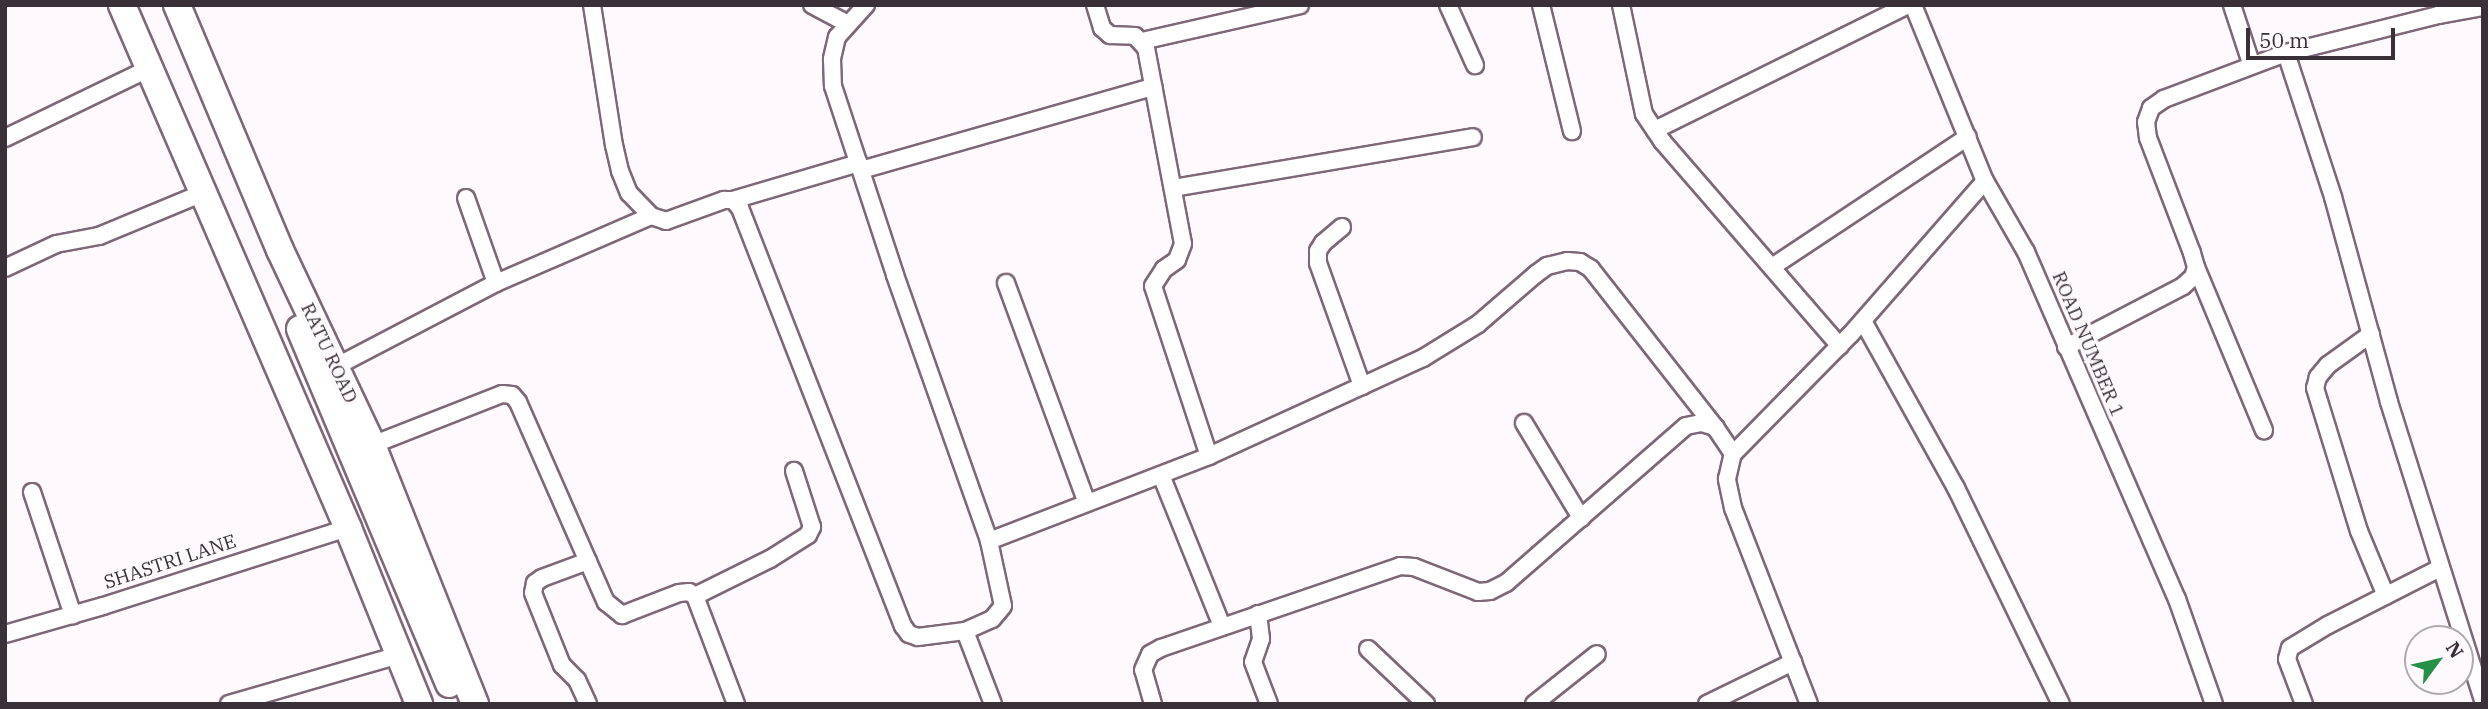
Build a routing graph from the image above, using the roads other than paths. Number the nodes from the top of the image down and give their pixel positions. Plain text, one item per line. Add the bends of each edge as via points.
1 (122, 5) edge
2 (141, 5) edge
3 (162, 5) edge
4 (177, 5) edge
5 (592, 5) edge
6 (812, 5) edge
7 (1095, 5) edge
8 (1448, 5) edge
9 (1541, 5) edge
10 (1621, 5) edge
11 (1911, 5) edge
12 (2232, 5) edge
13 (1296, 6) edge
14 (861, 7) edge
15 (2483, 7) edge
16 (2436, 10) edge
17 (848, 24) junction
18 (1142, 41) junction
19 (2286, 53) junction
20 (2252, 63) junction
21 (1475, 65) dead end
22 (150, 68) junction
23 (1153, 87) junction
24 (1655, 130) junction
25 (1572, 131) dead end
26 (1473, 137) dead end
27 (1969, 137) junction
28 (5, 138) edge
29 (860, 166) junction
30 (1985, 181) junction
31 (1173, 188) junction
32 (203, 193) junction
33 (466, 198) dead end
34 (733, 200) junction
35 (651, 216) junction
36 (1342, 227) dead end
37 (1772, 267) junction
38 (2196, 267) junction
39 (5, 268) edge
40 (496, 283) junction
41 (1006, 283) dead end
42 (1863, 321) junction
43 (2371, 334) junction
44 (1840, 346) junction
45 (2066, 347) junction
46 (337, 366) junction
47 (1362, 386) junction
48 (1524, 423) dead end
49 (1715, 427) junction
50 (2264, 430) dead end
51 (372, 445) junction
52 (1733, 454) junction
53 (1209, 456) junction
54 (794, 471) dead end
55 (1161, 475) junction
56 (32, 492) dead end
57 (1087, 503) junction
58 (1581, 518) junction
59 (348, 528) junction
60 (989, 541) junction
61 (588, 561) junction
62 (2440, 568) junction
63 (695, 596) junction
64 (2386, 596) junction
65 (1258, 614) junction
66 (73, 615) junction
67 (1222, 626) junction
68 (965, 631) junction
69 (5, 634) edge
70 (1368, 649) dead end
71 (1597, 653) dead end
72 (399, 654) junction
73 (1793, 662) junction
74 (2483, 701) edge
75 (229, 704) edge
76 (419, 704) edge
77 (437, 704) edge
78 (457, 704) edge
79 (475, 704) edge
80 (588, 704) edge
81 (736, 704) edge
82 (993, 704) edge
83 (1153, 704) edge
84 (1269, 704) edge
85 (1426, 704) edge
86 (1535, 704) edge
87 (1707, 704) edge
88 (1809, 704) edge
89 (2061, 704) edge
90 (2214, 704) edge
91 (2304, 704) edge

1 - 22 main road
2 - 77 main road
3 - 78 main road
4 - 46 main road, RATU ROAD via 280,250
5 - 35 street via 620,171 629,193
6 - 17 street
7 - 18 street via 1102,28 1110,35 1135,36
8 - 21 street
9 - 25 street
10 - 24 street via 1640,102
11 - 24 street
11 - 27 street, ROAD NUMBER 1
12 - 20 street
13 - 18 street
14 - 17 street
15 - 16 street
16 - 19 street
17 - 29 street via 837,37 832,59 834,86
18 - 23 street
19 - 20 street
19 - 43 street
20 - 38 street via 2164,99 2151,108 2146,122
22 - 28 street
22 - 32 main road
23 - 29 street
23 - 31 street
24 - 37 street
26 - 31 street
27 - 30 street, ROAD NUMBER 1
27 - 37 street
29 - 34 street
29 - 60 street
30 - 42 street
30 - 45 street, ROAD NUMBER 1 via 2026,252
31 - 53 street via 1183,252 1153,286
32 - 39 street via 99,236 56,244
32 - 59 main road
33 - 40 street
34 - 35 street via 666,221
34 - 68 street via 751,229 903,626 918,637
35 - 40 street
36 - 47 street via 1323,243 1318,263
37 - 44 street
38 - 45 street via 2183,286
38 - 50 street
40 - 46 street
41 - 57 street
42 - 44 street
42 - 89 street via 1956,488
43 - 62 street
43 - 64 street via 2328,365 2315,388 2359,531
44 - 52 street
45 - 90 street, ROAD NUMBER 1 via 2177,599
46 - 51 main road, RATU ROAD
47 - 49 street via 1423,358 1478,324 1547,267 1580,262 1591,269
47 - 53 street
48 - 58 street
49 - 52 street
49 - 58 street via 1702,423 1686,426
51 - 61 street via 502,394 512,395
51 - 79 main road, RATU ROAD
52 - 73 street via 1727,479 1733,508
53 - 55 street
54 - 63 street via 812,527 808,535
55 - 57 street
55 - 67 street
56 - 66 street
57 - 60 street
58 - 65 street via 1506,583 1490,591 1478,592 1415,567 1400,566
59 - 66 street, SHASTRI LANE
59 - 72 main road
60 - 68 street via 1003,606 992,619
61 - 63 street via 606,603 622,615 679,593
61 - 80 street via 542,578 533,593 562,665 577,680
62 - 64 street
62 - 74 street
63 - 81 street
64 - 91 street via 2290,648 2287,659
65 - 67 street
65 - 84 street via 1261,639 1253,662
66 - 69 street, SHASTRI LANE
67 - 83 street via 1150,654 1143,670
68 - 82 street
70 - 85 street
71 - 86 street
72 - 75 street
72 - 76 main road
73 - 87 street
73 - 88 street

